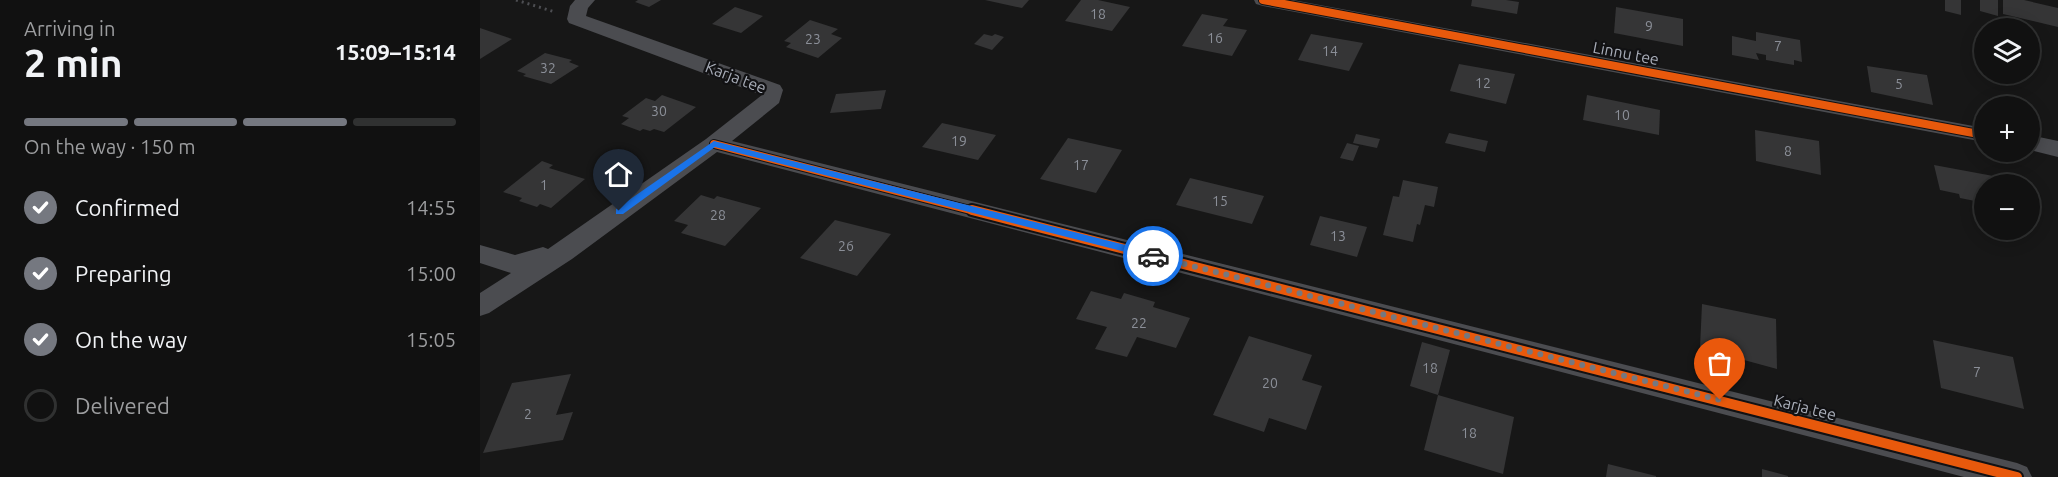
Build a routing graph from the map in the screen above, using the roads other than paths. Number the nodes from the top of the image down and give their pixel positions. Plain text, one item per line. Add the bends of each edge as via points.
1 (586, 0) edge
2 (1263, 0) edge
3 (1974, 133) edge
4 (714, 144) junction
5 (2040, 145) edge
6 (2058, 149) edge
7 (563, 252) junction
8 (480, 254) edge
9 (480, 306) edge
10 (2017, 477) edge

1 - 4 street, Karja tee via 579,6 576,19 773,90 765,105
2 - 3 street, Linnu tee
4 - 7 street
4 - 10 street, Karja tee
5 - 6 street
7 - 8 street via 515,265
7 - 9 street

